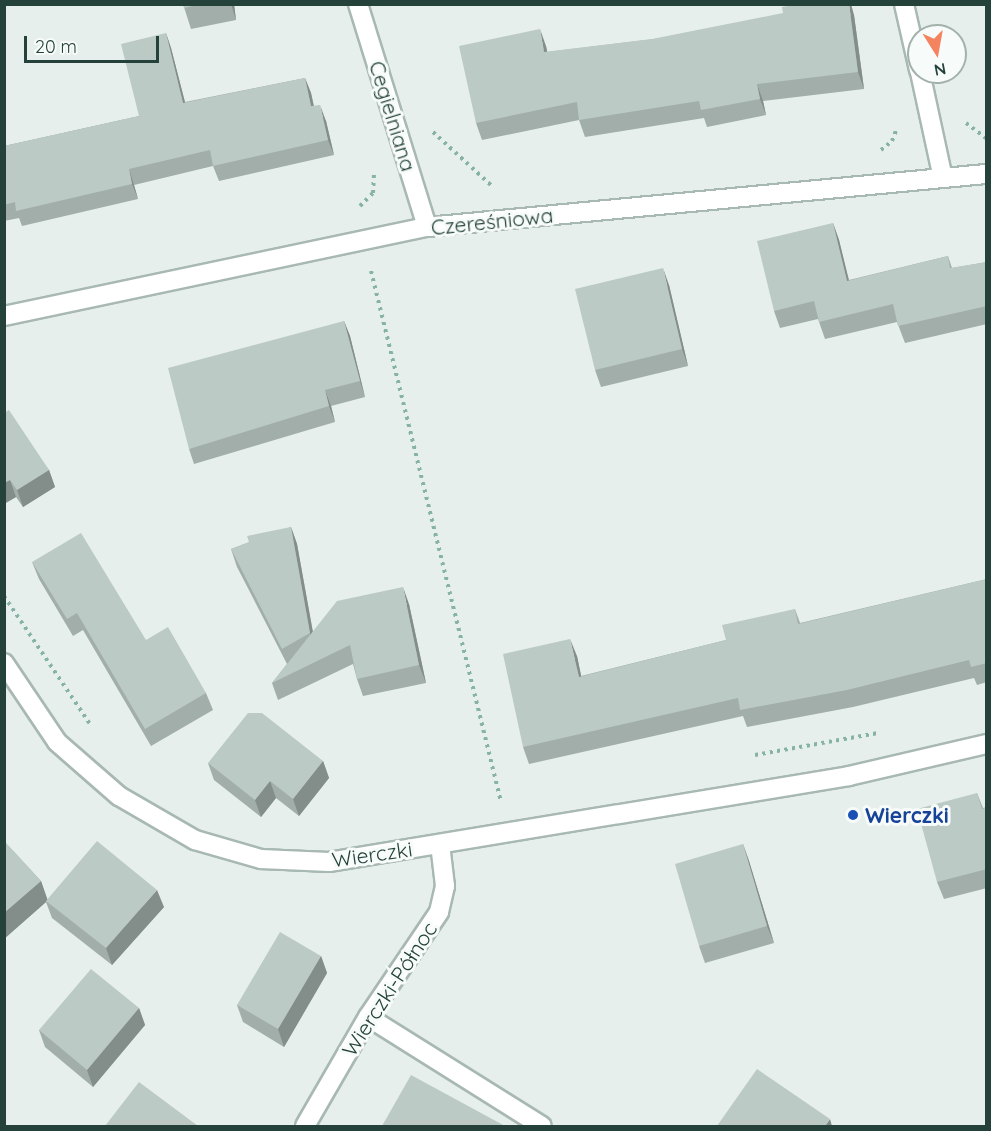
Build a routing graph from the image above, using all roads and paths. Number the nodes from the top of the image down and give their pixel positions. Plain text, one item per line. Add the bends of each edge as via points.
1 (358, 4) edge
2 (904, 4) edge
3 (908, 24) edge
4 (922, 84) edge
5 (961, 119) dead end
6 (987, 138) edge
7 (987, 174) edge
8 (943, 178) junction
9 (427, 227) junction
10 (370, 267) dead end
11 (4, 316) edge
12 (4, 596) edge
13 (4, 663) edge
14 (97, 734) dead end
15 (987, 744) edge
16 (501, 802) dead end
17 (440, 844) junction
18 (368, 1017) junction
19 (304, 1126) edge
20 (542, 1126) edge

1 - 9 street, Cegielniana
2 - 3 street
4 - 8 street
5 - 6 path
7 - 8 street, Czereśniowa
8 - 9 street, Czereśniowa
9 - 11 street, Czereśniowa
10 - 16 path
12 - 14 path
13 - 17 street, Wierczki via 57,742 119,796 195,840 261,859 329,862
15 - 17 street, Wierczki via 849,776
17 - 18 street, Wierczki-Północ via 445,886 439,912
18 - 19 street, Wierczki-Północ
18 - 20 street

